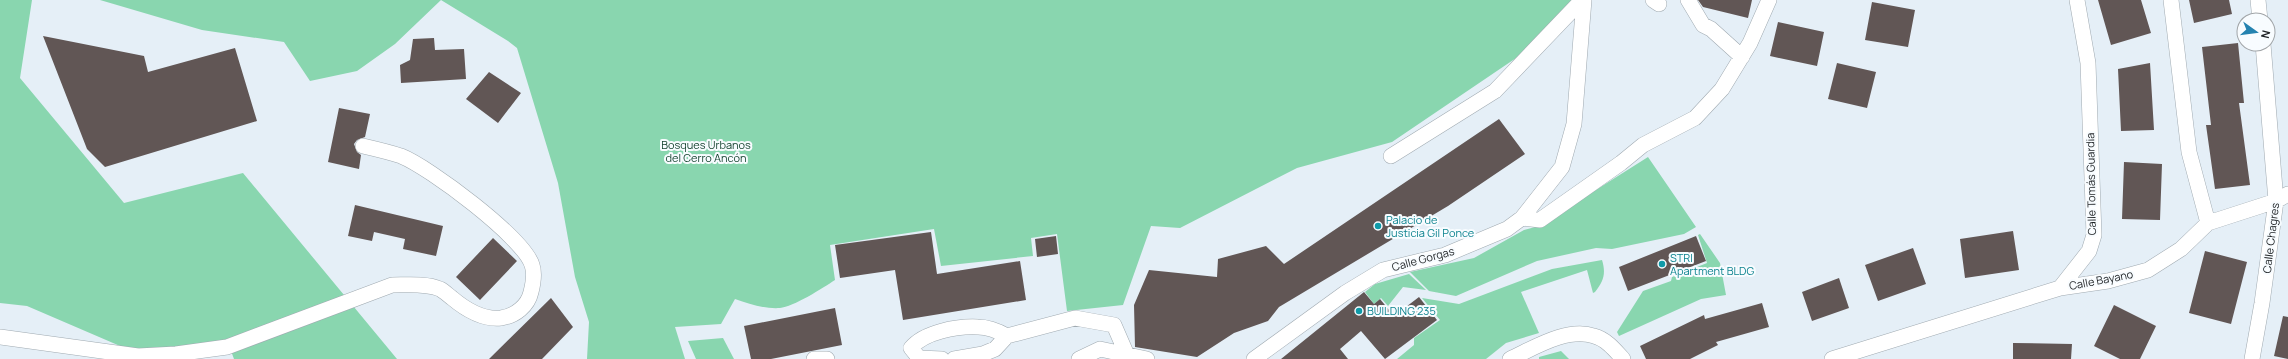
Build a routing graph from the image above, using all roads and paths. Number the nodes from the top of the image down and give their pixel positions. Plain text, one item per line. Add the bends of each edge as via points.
1 (1583, 0) edge
2 (1688, 0) edge
3 (1769, 0) edge
4 (2077, 0) edge
5 (2171, 0) edge
6 (2258, 0) edge
7 (2259, 12) edge
8 (2265, 52) edge
9 (1742, 57) junction
10 (363, 146) dead end
11 (1391, 156) dead end
12 (2282, 198) edge
13 (1522, 218) junction
14 (2208, 223) junction
15 (2060, 288) junction
16 (1008, 336) junction
17 (0, 337) edge
18 (1127, 355) junction
19 (814, 359) edge
20 (827, 359) edge
21 (942, 359) edge
22 (954, 359) edge
23 (1079, 359) edge
24 (1147, 359) edge
25 (1254, 359) edge
26 (1510, 359) edge
27 (1622, 359) edge
28 (1832, 359) edge
29 (2252, 359) edge

1 - 11 street via 1495,91
1 - 13 street, Calle Gorgas via 1574,124 1562,167
2 - 9 street via 1703,25
3 - 9 street
4 - 15 street, Calle Tomás Guardia via 2088,63 2094,235 2089,251
5 - 14 street via 2189,152
6 - 7 street
8 - 12 street, Calle Chagres
9 - 13 street via 1722,89 1695,118 1643,145 1540,220
10 - 17 street via 402,157 438,179 491,217 523,251 532,265 533,283 529,300 516,313 500,318 481,316 461,306 440,289 392,285 227,347 176,354 138,356
12 - 14 street, Calle Bayano
12 - 29 street, Calle Chagres
13 - 25 street, Calle Gorgas via 1507,229 1445,255 1383,270 1345,293
14 - 15 street, Calle Bayano via 2181,249 2148,270 2108,281
15 - 28 street
16 - 18 street via 1075,318 1114,325
16 - 21 street via 977,327 948,330 918,339 911,348 919,358
16 - 22 street via 995,349 983,354
18 - 23 street via 1100,349
18 - 24 street
19 - 20 street
26 - 27 street via 1556,338 1578,334 1594,336 1610,344

